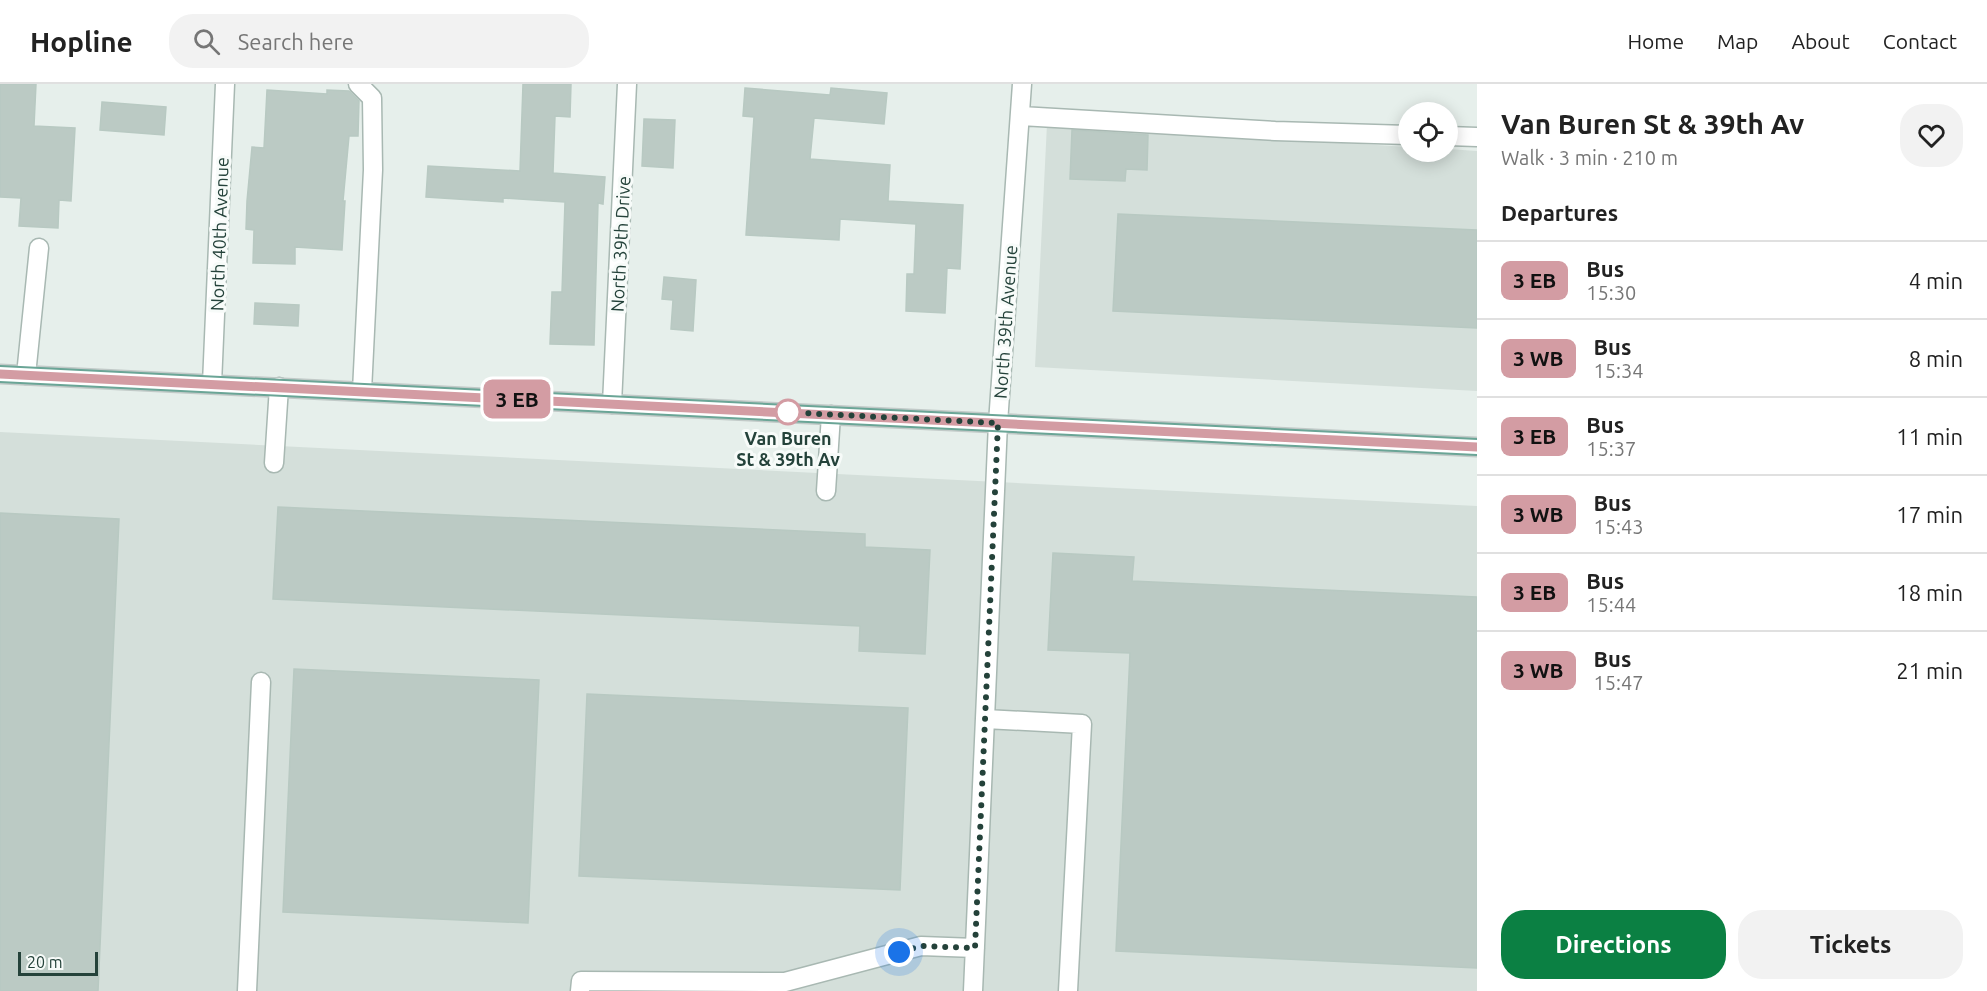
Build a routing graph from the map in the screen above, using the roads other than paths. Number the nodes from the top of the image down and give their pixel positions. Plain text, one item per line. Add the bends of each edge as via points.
1 (225, 84) edge
2 (358, 84) edge
3 (627, 84) edge
4 (1022, 84) edge
5 (1021, 116) junction
6 (1398, 135) edge
7 (1458, 136) edge
8 (1477, 137) edge
9 (39, 248) dead end
10 (0, 374) edge
11 (26, 375) junction
12 (212, 384) junction
13 (279, 387) junction
14 (362, 391) junction
15 (612, 404) junction
16 (831, 415) junction
17 (998, 423) junction
18 (1477, 447) edge
19 (274, 463) dead end
20 (826, 491) dead end
21 (261, 682) dead end
22 (985, 719) junction
23 (975, 948) junction
24 (247, 991) edge
25 (580, 991) edge
26 (973, 991) edge
27 (1068, 991) edge

1 - 12 street, North 40th Avenue
2 - 14 street via 372,98 373,170
3 - 15 street, North 39th Drive
4 - 5 street, North 39th Avenue
5 - 6 street
5 - 17 street, North 39th Avenue
7 - 8 street
9 - 11 street
10 - 11 main road
11 - 12 main road
12 - 13 main road
13 - 14 main road
13 - 19 street
14 - 15 main road
15 - 16 main road
16 - 17 main road
16 - 20 street
17 - 18 main road
17 - 22 street, North 39th Avenue
21 - 24 street
22 - 23 street, North 39th Avenue
22 - 27 street via 1082,724
23 - 25 street via 921,946 785,982 581,981
23 - 26 street, North 39th Avenue

